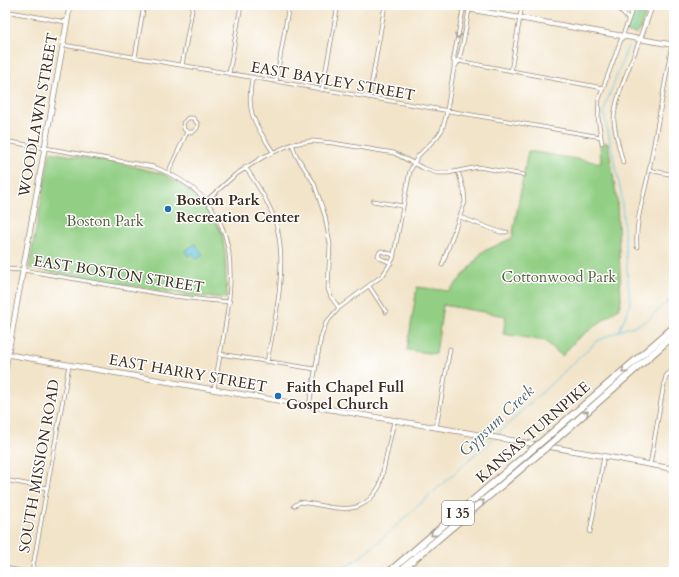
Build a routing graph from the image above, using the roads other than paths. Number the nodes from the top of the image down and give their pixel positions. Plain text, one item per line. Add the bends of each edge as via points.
1 (70, 5) edge
2 (126, 5) edge
3 (193, 5) edge
4 (241, 5) edge
5 (289, 5) edge
6 (338, 5) edge
7 (385, 5) edge
8 (446, 5) edge
9 (522, 5) edge
10 (615, 5) edge
11 (634, 5) edge
12 (652, 5) edge
13 (144, 6) edge
14 (463, 6) edge
15 (469, 7) edge
16 (5, 11) edge
17 (520, 18) junction
18 (628, 19) junction
19 (66, 22) junction
20 (622, 36) junction
21 (640, 39) junction
22 (673, 44) edge
23 (62, 45) junction
24 (135, 57) junction
25 (453, 60) junction
26 (458, 61) junction
27 (5, 62) edge
28 (182, 66) junction
29 (454, 68) junction
30 (510, 71) junction
31 (229, 74) junction
32 (252, 78) junction
33 (276, 82) junction
34 (603, 88) junction
35 (322, 90) junction
36 (5, 98) edge
37 (368, 98) junction
38 (447, 112) junction
39 (187, 132) junction
40 (601, 137) junction
41 (5, 141) edge
42 (602, 143) dead end
43 (292, 144) junction
44 (44, 148) junction
45 (273, 152) junction
46 (413, 163) junction
47 (623, 163) dead end
48 (245, 167) junction
49 (649, 170) junction
50 (458, 171) junction
51 (168, 173) junction
52 (524, 175) dead end
53 (674, 175) edge
54 (206, 201) junction
55 (373, 201) dead end
56 (403, 206) junction
57 (460, 217) junction
58 (506, 232) dead end
59 (637, 247) dead end
60 (394, 255) junction
61 (391, 263) junction
62 (442, 265) dead end
63 (5, 269) edge
64 (23, 270) junction
65 (369, 286) junction
66 (230, 302) junction
67 (339, 308) junction
68 (386, 312) dead end
69 (674, 327) edge
70 (674, 335) edge
71 (450, 349) dead end
72 (6, 354) edge
73 (220, 354) junction
74 (266, 362) junction
75 (69, 365) junction
76 (315, 369) junction
77 (673, 370) edge
78 (5, 371) edge
79 (214, 390) junction
80 (309, 406) junction
81 (394, 421) junction
82 (436, 428) junction
83 (604, 456) junction
84 (650, 465) junction
85 (674, 469) edge
86 (5, 480) edge
87 (47, 488) junction
88 (294, 506) dead end
89 (590, 532) dead end
90 (5, 568) edge
91 (27, 572) edge
92 (32, 572) edge
93 (389, 572) edge
94 (399, 572) edge

1 - 19 main road, WOODLAWN STREET
2 - 13 street
3 - 28 street
4 - 31 street
5 - 33 street
6 - 35 street
7 - 37 street
8 - 14 main road
9 - 17 street
10 - 18 street
11 - 18 street
12 - 21 main road
13 - 24 street
14 - 15 main road
14 -> 25 street
15 - 17 main road
15 - 26 street
16 - 19 street
17 - 20 main road
17 - 30 street
18 - 20 street
19 - 23 main road, WOODLAWN STREET
20 - 21 main road
20 - 34 street
21 - 22 main road
21 - 47 street via 614,114
22 - 49 street
23 - 24 street, EAST BAYLEY STREET
23 - 44 main road, WOODLAWN STREET
24 - 28 street, EAST BAYLEY STREET
25 - 26 street
25 - 29 street
26 - 29 street
26 - 30 street
27 - 36 street via 10,72
28 - 31 street, EAST BAYLEY STREET
29 - 38 street
30 - 34 street
31 - 32 street, EAST BAYLEY STREET
32 - 33 street, EAST BAYLEY STREET
32 - 45 street via 249,97 252,116
33 - 35 street, EAST BAYLEY STREET
34 - 40 street via 598,112
35 - 37 street, EAST BAYLEY STREET
37 - 38 street, EAST BAYLEY STREET
38 - 40 street, EAST BAYLEY STREET
38 - 46 street via 444,125 437,137
39 - 39 street via 193,132 197,128 198,124 193,118 188,118 183,123
39 - 51 street
40 - 42 street
41 - 44 street
43 - 45 street
43 - 46 street via 313,141 333,143 394,153
43 - 67 street via 314,183 325,216 330,244 328,289
44 - 51 street via 146,166
44 - 64 main road, WOODLAWN STREET
45 - 48 street
46 - 50 street via 431,172
46 - 56 street
48 - 54 street
48 - 74 street via 270,208 278,238 280,288
49 - 53 street
49 - 59 street via 641,201
50 - 52 street via 483,168
50 - 57 street via 465,196
51 - 54 street via 189,185
54 - 66 street via 225,231 230,259
55 - 56 street
56 - 60 street
57 - 58 street
57 - 62 street
60 - 61 street
60 - 61 street via 380,251 378,255
61 - 65 street via 383,275
63 - 64 street, EAST BOSTON STREET
64 - 66 street, EAST BOSTON STREET via 172,296
64 - 72 main road, WOODLAWN STREET
65 - 67 street
65 - 68 street
66 - 73 street
67 - 76 street via 324,327
69 -> 93 highway, KANSAS TURNPIKE / I 35, bridge
94 -> 70 highway, KANSAS TURNPIKE / I 35, bridge
71 - 82 street
72 - 75 main road, EAST HARRY STREET
72 - 78 main road, WOODLAWN STREET
73 - 74 street
73 - 79 street
74 - 76 street
75 - 79 main road, EAST HARRY STREET
75 - 87 street, SOUTH MISSION ROAD
76 - 80 street
77 - 84 street via 666,376
79 - 80 main road, EAST HARRY STREET
80 - 81 main road, EAST HARRY STREET
81 - 82 main road, EAST HARRY STREET
81 - 88 street via 380,485 367,502 351,509 300,502
82 - 83 main road, EAST HARRY STREET
83 - 84 main road, EAST HARRY STREET
83 - 89 street
84 - 85 main road, EAST HARRY STREET
86 - 87 street
87 - 92 street, SOUTH MISSION ROAD
90 - 91 street

